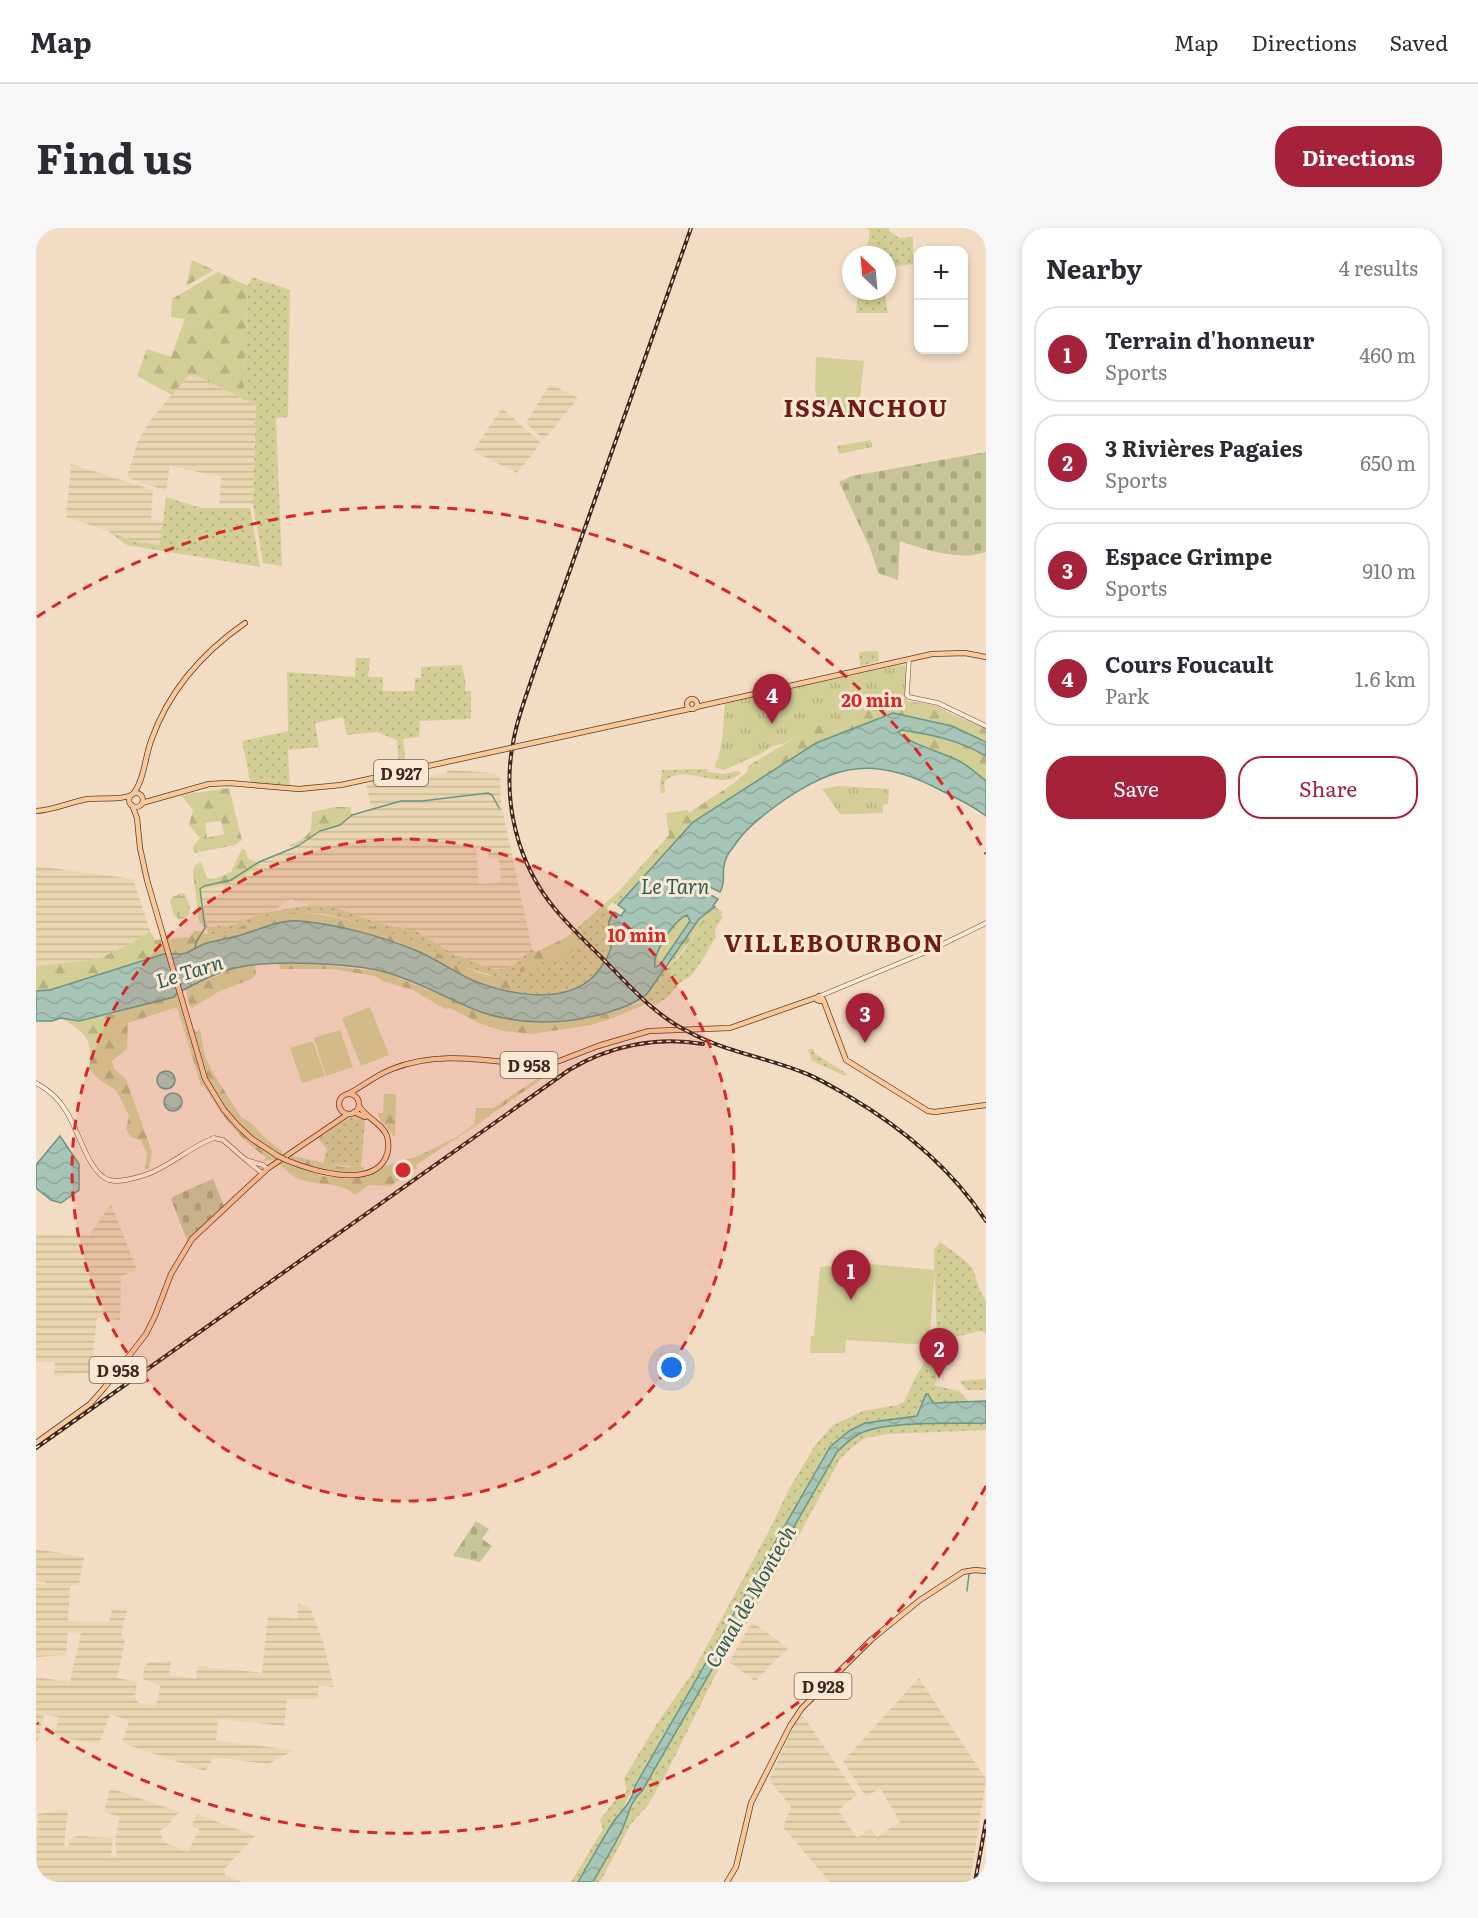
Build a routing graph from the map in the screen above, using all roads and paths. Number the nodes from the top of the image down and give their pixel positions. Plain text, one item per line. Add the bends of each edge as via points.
1 (245, 623) dead end
2 (986, 657) edge
3 (909, 659) junction
4 (696, 705) junction
5 (688, 707) junction
6 (986, 726) edge
7 (140, 782) junction
8 (132, 794) junction
9 (140, 794) junction
10 (117, 798) junction
11 (155, 798) junction
12 (142, 803) junction
13 (131, 804) junction
14 (36, 811) edge
15 (137, 818) junction
16 (986, 923) edge
17 (821, 998) junction
18 (36, 1083) edge
19 (364, 1083) junction
20 (348, 1094) junction
21 (357, 1099) junction
22 (986, 1105) edge
23 (359, 1106) junction
24 (339, 1109) junction
25 (354, 1112) junction
26 (348, 1114) junction
27 (333, 1125) junction
28 (246, 1160) junction
29 (267, 1169) junction
30 (261, 1173) junction
31 (355, 1175) junction
32 (36, 1443) edge
33 (986, 1571) edge
34 (727, 1882) edge

1 - 7 main road via 213,648 179,686 153,734
2 - 3 main road via 940,653
3 - 4 main road
3 - 6 main road via 909,697 938,704
4 - 5 main road
4 - 5 main road via 690,699
5 - 11 main road, D 927, bridge via 334,786 295,789 209,784
7 - 8 main road
7 - 9 main road
8 - 9 main road
8 - 10 main road
8 - 13 main road
9 - 11 main road, D 927
9 - 12 main road
10 - 13 main road
10 - 14 main road via 89,799
11 - 12 main road, D 927
12 - 13 main road
12 - 15 main road
13 - 15 main road
15 - 31 main road, bridge via 142,861 159,924 213,1094 238,1126 278,1156 327,1173
16 - 17 main road, D 958
17 - 19 main road, D 958 via 730,1028 659,1030 543,1065 457,1057 424,1059
17 - 22 main road via 846,1060 930,1112
18 - 28 main road via 60,1102 93,1165 109,1180 153,1172 217,1137
19 - 20 main road, D 958
19 - 21 main road
20 - 21 main road
20 - 24 main road via 340,1098
21 - 23 main road
23 - 25 main road
23 - 31 main road via 384,1131 388,1149 380,1166
24 - 26 main road
24 - 27 main road
25 - 26 main road
25 - 31 main road via 378,1128 386,1144 378,1164
26 - 27 main road, D 958
27 - 29 main road, D 958
28 - 29 main road
28 - 30 main road
29 - 30 main road, D 958
30 - 32 main road, D 958 via 189,1244 171,1274 146,1334 99,1394
33 - 34 main road, D 928 via 963,1572 920,1600 872,1639 802,1708 752,1803 736,1867

